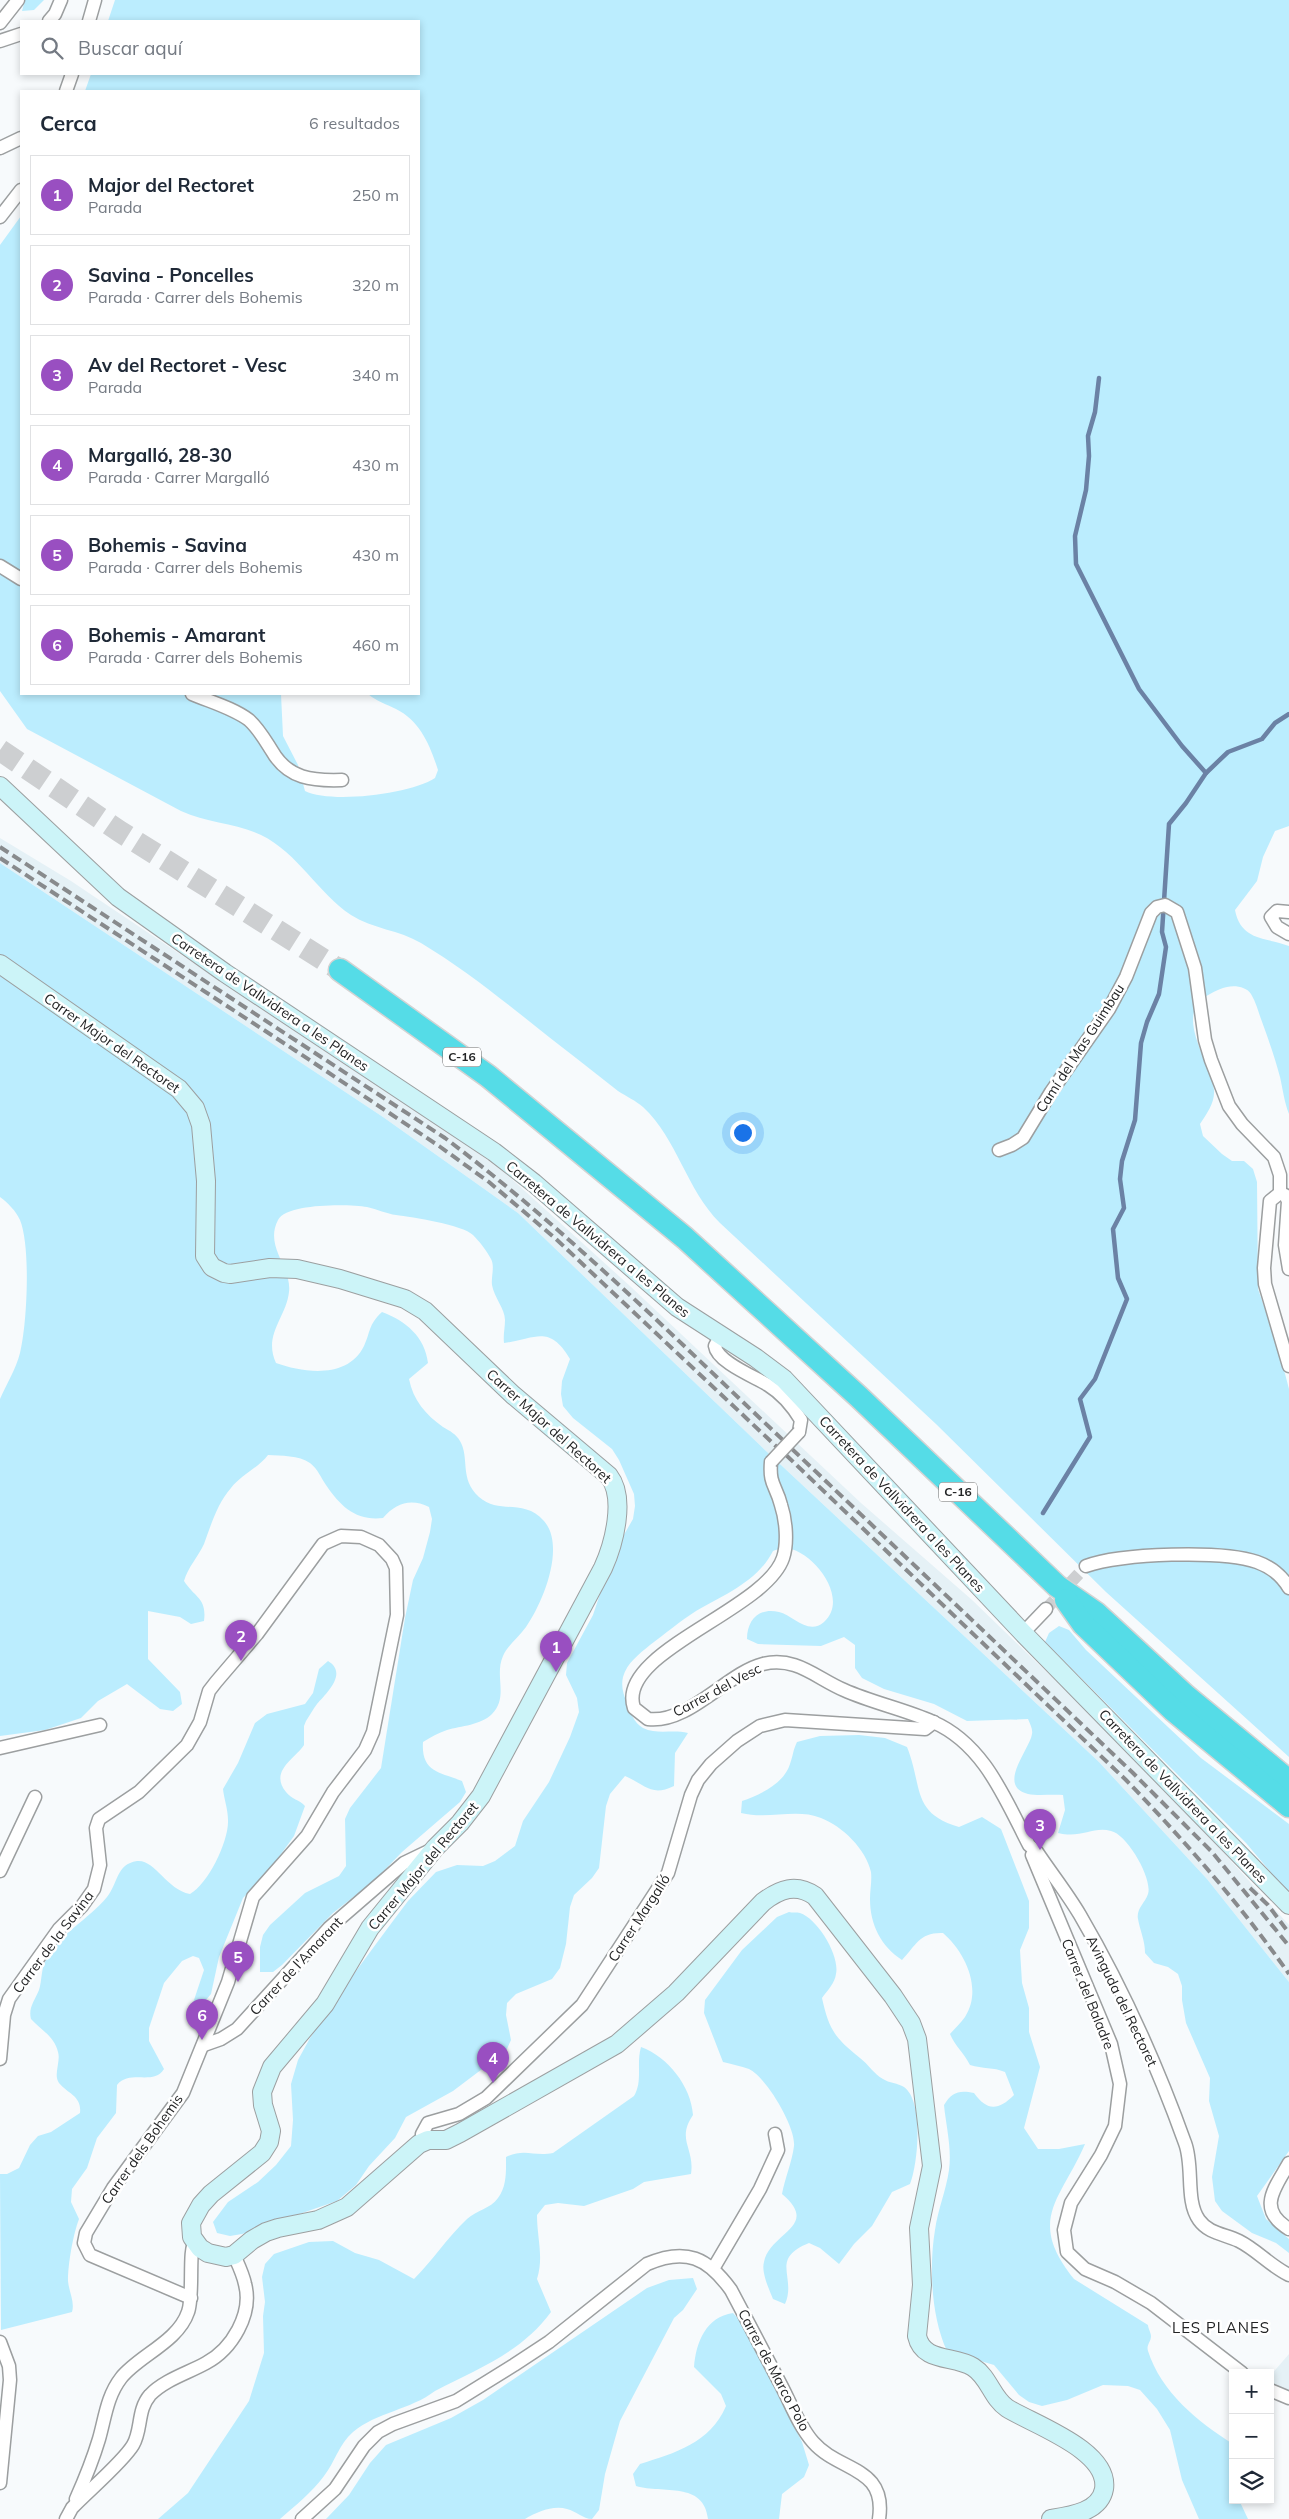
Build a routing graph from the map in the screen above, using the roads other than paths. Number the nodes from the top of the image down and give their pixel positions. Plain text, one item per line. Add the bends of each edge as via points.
1 (18, 0) edge
2 (61, 0) edge
3 (95, 0) edge
4 (50, 20) edge
5 (89, 20) edge
6 (0, 23) edge
7 (20, 34) edge
8 (0, 41) edge
9 (72, 75) edge
10 (66, 90) edge
11 (20, 138) edge
12 (0, 148) edge
13 (20, 191) edge
14 (0, 217) edge
15 (0, 566) edge
16 (20, 579) edge
17 (194, 695) edge
18 (342, 780) dead end
19 (0, 786) edge
20 (1289, 912) edge
21 (1289, 934) edge
22 (0, 964) edge
23 (340, 970) tunnel mouth
24 (999, 1150) dead end
25 (1280, 1193) junction
26 (1289, 1269) edge
27 (720, 1337) junction
28 (1289, 1366) edge
29 (1086, 1566) tunnel mouth
30 (1289, 1588) edge
31 (1046, 1609) tunnel mouth
32 (1023, 1633) junction
33 (209, 1691) joint
34 (1180, 1703) junction
35 (934, 1722) junction
36 (100, 1725) dead end
37 (0, 1748) edge
38 (1289, 1780) edge
39 (35, 1797) dead end
40 (1289, 1806) edge
41 (1029, 1845) junction
42 (434, 1848) junction
43 (0, 1871) edge
44 (1289, 1905) edge
45 (204, 2045) junction
46 (0, 2059) edge
47 (775, 2134) dead end
48 (424, 2141) junction
49 (1289, 2163) edge
50 (1289, 2229) edge
51 (195, 2242) junction
52 (234, 2255) junction
53 (713, 2269) junction
54 (1289, 2275) edge
55 (191, 2298) junction
56 (0, 2342) edge
57 (1237, 2369) edge
58 (1274, 2392) edge
59 (1289, 2398) edge
60 (0, 2483) edge
61 (69, 2513) edge
62 (302, 2519) edge
63 (879, 2519) edge
64 (1051, 2519) edge

1 - 6 street
2 - 4 street
3 - 5 street
7 - 8 street
9 - 10 street
11 - 12 street
13 - 14 street
15 - 16 street
17 - 18 street via 248,719 281,764 297,776
19 - 27 street, Carretera de Vallvidrera a les Planes via 118,897 225,973 494,1152 677,1307
20 - 21 street via 1277,910 1271,917 1277,927
22 - 42 street, Carrer Major del Rectoret via 179,1089 191,1102 202,1125 206,1181 204,1249 212,1267 230,1274 270,1268 297,1269 340,1278 405,1299 425,1311 614,1483 618,1505 604,1568 481,1796 460,1823
23 - 34 highway, C-16 via 488,1076 685,1238 853,1391 1057,1586 1083,1624
24 - 25 street, Camí del Mas Guimbau via 1023,1138 1050,1092 1109,1009 1126,977 1151,913 1157,907 1169,906 1181,919 1190,951 1205,1040 1221,1087 1242,1124 1274,1157 1280,1175
25 - 26 street via 1288,1201 1285,1245
25 - 28 street via 1270,1201 1265,1276 1268,1298
27 - 32 street, Carretera de Vallvidrera a les Planes via 756,1358 798,1392
27 - 35 street, Carrer del Vesc, bridge via 715,1346 717,1352 769,1386 801,1420 799,1432 771,1462 769,1479 781,1504 786,1533 784,1557 760,1590 648,1666 633,1690 634,1708 648,1719 660,1719 712,1695 752,1668 785,1662 808,1669 852,1694
29 - 30 street via 1099,1561 1151,1555 1244,1559 1271,1569
31 - 32 street
32 - 44 street, Carretera de Vallvidrera a les Planes
33 - 45 street, Carrer dels Bohemis via 257,1634 323,1544 342,1536 361,1537 379,1545 392,1559 397,1578 397,1615 370,1741 333,1792 307,1836 253,1897 228,1982
33 - 46 street, Carrer de la Savina via 200,1722 187,1745 139,1792 99,1819 96,1828 100,1865 97,1881 89,1896 59,1929 9,1999
34 - 38 highway, C-16
34 - 40 highway, C-16
35 - 41 street, Avinguda del Rectoret via 963,1740 979,1756
35 - 48 street, Carrer Margalló via 925,1729 776,1721 752,1730 737,1741 710,1764 698,1780 668,1873 582,2005 486,2098 459,2114 428,2123 422,2134
36 - 37 street
39 - 43 street
41 - 54 street, Avinguda del Rectoret via 1079,1914 1155,2067 1186,2145 1192,2199 1198,2219 1212,2231 1240,2242
41 - 57 street, Carrer del Baladre via 1111,2044 1120,2084 1115,2126 1071,2203 1064,2230 1067,2252 1085,2269 1151,2303
42 - 45 street, Carrer de l'Amarant via 404,1863 329,1928 236,2029
42 - 51 street, Carrer Major del Rectoret via 370,1928 325,2004 272,2067 262,2092 271,2131 269,2142 262,2153 201,2205 191,2223
45 - 55 street, Carrer dels Bohemis via 183,2093 113,2188 84,2243 90,2255
47 - 53 street via 778,2150 760,2189
48 - 52 street via 347,2207 318,2220 266,2232
48 - 64 street via 446,2140 604,2053 676,1993 763,1902 788,1888 809,1892 893,1996 916,2039 932,2166 919,2228 922,2285 919,2344 927,2352 974,2367 1005,2406 1078,2447 1094,2462 1103,2477 1104,2491 1096,2504 1073,2515
49 - 50 street via 1272,2194 1270,2206 1277,2220
51 - 52 street via 217,2256
51 - 55 street via 190,2250
52 - 61 street via 246,2285 246,2298 239,2328 230,2343 208,2362 174,2379 150,2396 143,2406 132,2446
53 - 62 street, Carrer de Marco Polo via 702,2260 674,2256 647,2264 549,2342 514,2365 456,2401 378,2432 364,2446 335,2489
53 - 63 street, Carrer de Marco Polo via 731,2290 807,2435 828,2456 864,2473 874,2485 879,2501
55 - 61 street via 188,2313 175,2333 121,2377 109,2399 91,2463
56 - 60 street via 10,2380
58 - 59 street

